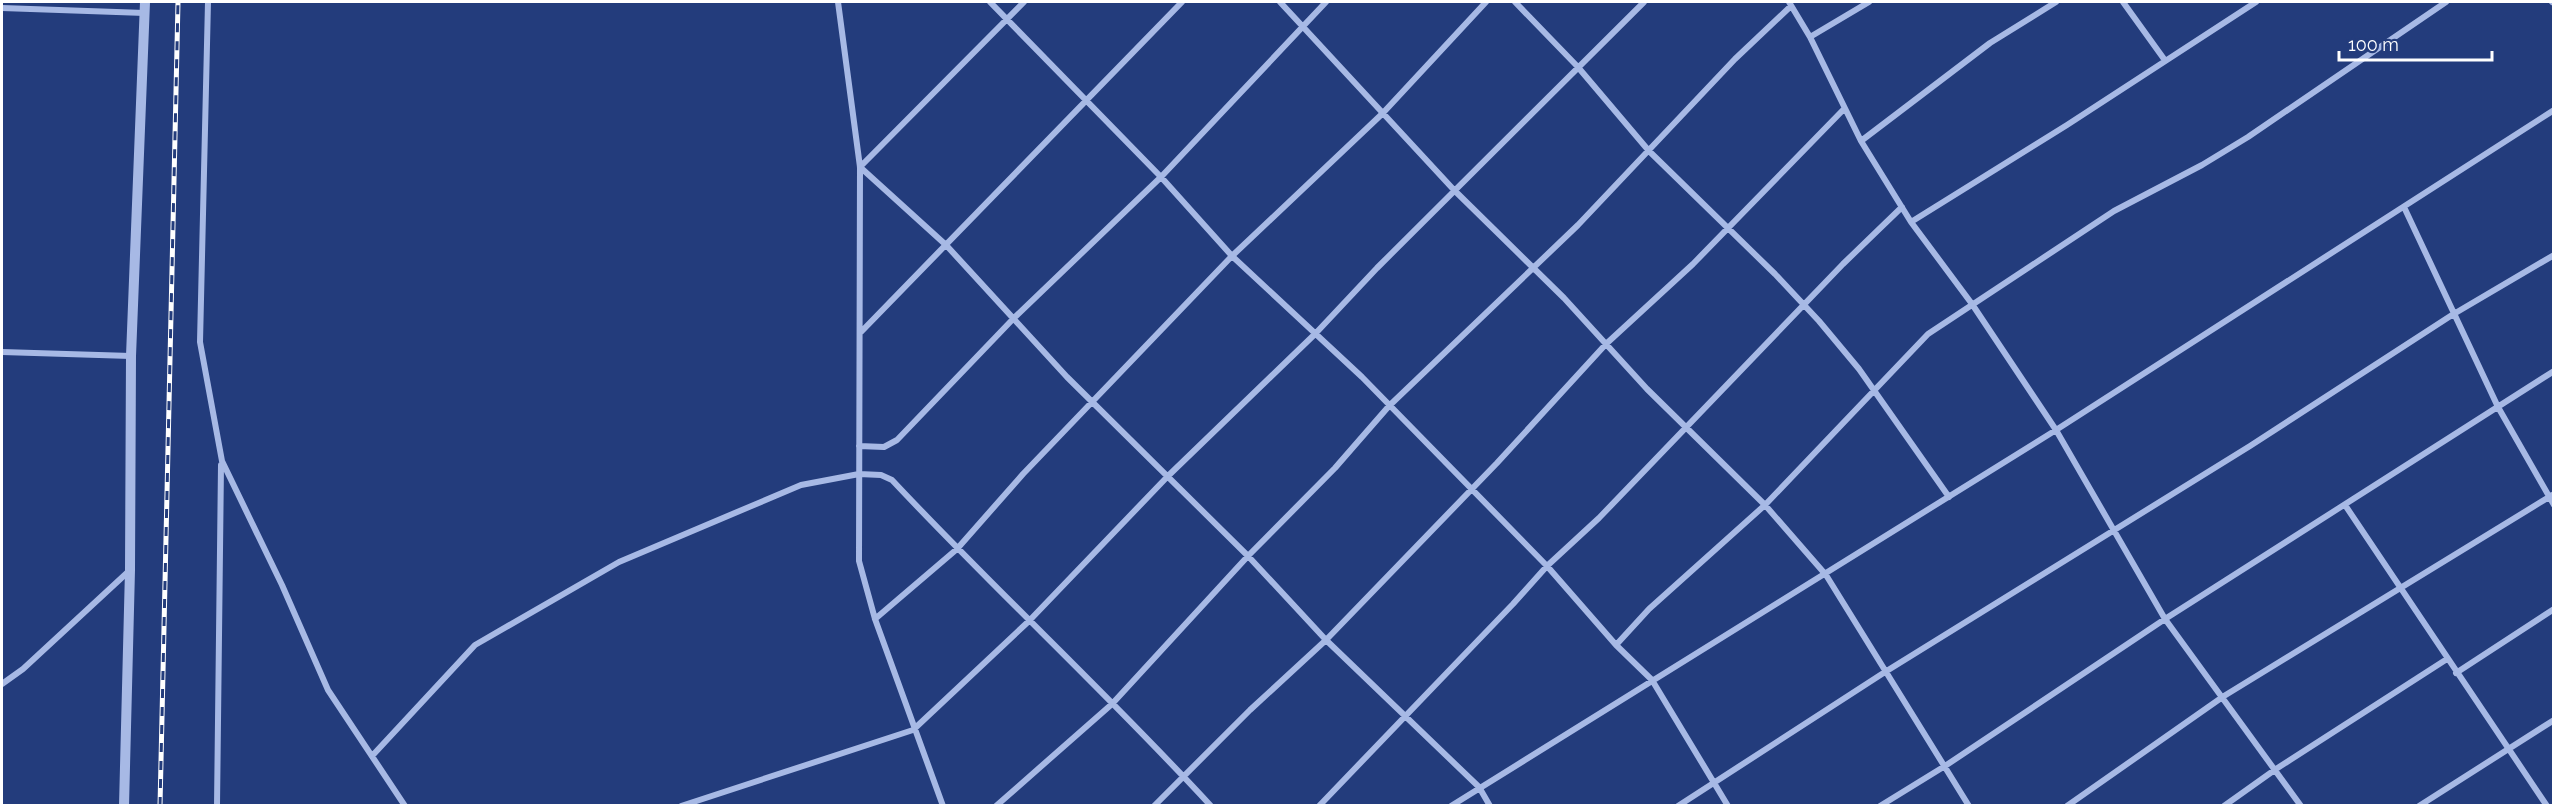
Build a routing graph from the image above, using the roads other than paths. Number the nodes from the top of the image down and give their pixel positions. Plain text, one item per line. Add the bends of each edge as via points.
1 (145, 2) edge
2 (208, 2) edge
3 (838, 2) edge
4 (990, 2) edge
5 (1024, 2) edge
6 (1182, 2) edge
7 (1280, 2) edge
8 (1326, 2) edge
9 (1486, 2) edge
10 (1515, 2) edge
11 (1644, 2) edge
12 (1869, 2) edge
13 (2056, 2) edge
14 (2123, 2) edge
15 (2256, 2) edge
16 (2429, 2) edge
17 (2446, 2) edge
18 (1790, 4) edge
19 (2, 8) edge
20 (2433, 10) junction
21 (145, 13) junction
22 (1007, 19) junction
23 (1303, 24) junction
24 (1810, 37) junction
25 (2164, 59) junction
26 (1577, 66) junction
27 (1085, 100) junction
28 (1844, 109) junction
29 (2553, 110) edge
30 (1382, 114) junction
31 (1861, 141) junction
32 (1649, 151) junction
33 (860, 167) junction
34 (1161, 177) junction
35 (1454, 190) junction
36 (1902, 207) junction
37 (2404, 207) junction
38 (1911, 222) junction
39 (1728, 227) junction
40 (946, 245) junction
41 (2553, 255) edge
42 (1232, 256) junction
43 (1533, 267) junction
44 (1972, 304) junction
45 (1804, 305) junction
46 (2452, 315) junction
47 (1013, 319) junction
48 (860, 333) junction
49 (1315, 334) junction
50 (1606, 344) junction
51 (2, 352) edge
52 (131, 356) junction
53 (2553, 371) edge
54 (1873, 389) junction
55 (1092, 402) junction
56 (1389, 406) junction
57 (2498, 407) junction
58 (1686, 428) junction
59 (2056, 430) junction
60 (859, 446) junction
61 (222, 461) junction
62 (859, 474) junction
63 (1168, 476) junction
64 (1471, 489) junction
65 (2551, 495) edge
66 (1949, 497) junction
67 (1765, 505) junction
68 (2345, 505) junction
69 (2553, 505) edge
70 (2112, 531) junction
71 (957, 549) junction
72 (1248, 556) junction
73 (1547, 566) junction
74 (130, 570) junction
75 (1826, 575) junction
76 (2401, 586) junction
77 (2553, 609) edge
78 (875, 619) junction
79 (2165, 619) junction
80 (1029, 621) junction
81 (1326, 640) junction
82 (1616, 645) junction
83 (2447, 660) junction
84 (1885, 672) junction
85 (2456, 673) junction
86 (1652, 680) junction
87 (2, 684) edge
88 (2224, 696) junction
89 (1112, 704) junction
90 (1404, 716) junction
91 (2553, 720) edge
92 (914, 730) junction
93 (2507, 748) junction
94 (372, 756) junction
95 (1945, 766) junction
96 (2276, 769) junction
97 (1183, 775) junction
98 (1717, 783) junction
99 (1479, 787) junction
100 (124, 806) edge
101 (217, 806) edge
102 (405, 806) edge
103 (681, 806) edge
104 (943, 806) edge
105 (996, 806) edge
106 (1154, 806) edge
107 (1211, 806) edge
108 (1319, 806) edge
109 (1451, 806) edge
110 (1490, 806) edge
111 (1678, 806) edge
112 (1728, 806) edge
113 (1880, 806) edge
114 (1969, 806) edge
115 (2067, 806) edge
116 (2224, 806) edge
117 (2301, 806) edge
118 (2419, 806) edge
119 (2547, 806) edge

1 - 21 street
2 - 61 street via 200,342
3 - 33 street
4 - 22 street
5 - 22 street
6 - 27 street
7 - 23 street
8 - 23 street
9 - 30 street
10 - 26 street
11 - 26 street
12 - 24 street
13 - 31 street via 1990,43
14 - 25 street
15 - 25 street
16 - 20 street
17 - 20 street
18 - 24 street
18 - 32 street
19 - 21 street
20 - 44 street via 2248,137 2114,211
21 - 52 street
22 - 27 street
22 - 33 street
23 - 30 street
23 - 34 street
24 - 28 street
25 - 38 street
26 - 32 street
26 - 35 street
27 - 34 street
27 - 40 street
28 - 31 street
28 - 39 street
29 - 37 street
30 - 35 street
30 - 42 street
31 - 36 street
32 - 39 street
32 - 43 street
33 - 40 street
33 - 48 street
34 - 42 street
34 - 47 street
35 - 43 street
35 - 49 street
36 - 38 street
36 - 45 street
37 - 46 street
37 - 59 street
38 - 44 street
39 - 45 street
39 - 50 street via 1654,303
40 - 47 street
40 - 48 street
41 - 46 street
42 - 49 street
42 - 55 street
43 - 50 street
43 - 56 street
44 - 54 street via 1928,334
44 - 59 street
45 - 54 street
45 - 58 street
46 - 57 street
46 - 70 street
47 - 55 street
47 - 60 street via 897,440 884,447
48 - 60 street
49 - 56 street
49 - 63 street
50 - 58 street
50 - 64 street
51 - 52 street
52 - 74 street
53 - 57 street
54 - 66 street
54 - 67 street
55 - 63 street
55 - 71 street
56 - 64 street
56 - 72 street via 1335,468
57 - 65 street
57 - 68 street
58 - 67 street
58 - 73 street
59 - 66 street
59 - 70 street
60 - 62 street
61 - 94 street via 328,690
61 - 101 street
62 - 71 street via 892,480
62 - 78 street via 859,561
62 - 94 street via 801,484 619,562 506,627 475,645
63 - 72 street
63 - 80 street
64 - 73 street
64 - 81 street
65 - 69 street
65 - 76 street
66 - 75 street
67 - 75 street
67 - 82 street via 1649,609
68 - 76 street
68 - 79 street
70 - 79 street
70 - 84 street
71 - 78 street
71 - 80 street
72 - 81 street
72 - 89 street
73 - 82 street
73 - 90 street
74 - 87 street
74 - 100 street
75 - 84 street
75 - 86 street
76 - 83 street
76 - 88 street
77 - 85 street
78 - 92 street
79 - 88 street
79 - 95 street
80 - 89 street
80 - 92 street
81 - 90 street
81 - 97 street
82 - 86 street
83 - 85 street
83 - 96 street
84 - 95 street
84 - 98 street
85 - 93 street
86 - 98 street
86 - 99 street
88 - 96 street
88 - 115 street
89 - 97 street
89 - 105 street
90 - 99 street
90 - 108 street
91 - 93 street
92 - 103 street
92 - 104 street
93 - 118 street
93 - 119 street
94 - 102 street
95 - 113 street
95 - 114 street
96 - 116 street
96 - 117 street
97 - 106 street
97 - 107 street
98 - 111 street
98 - 112 street
99 - 109 street
99 - 110 street

